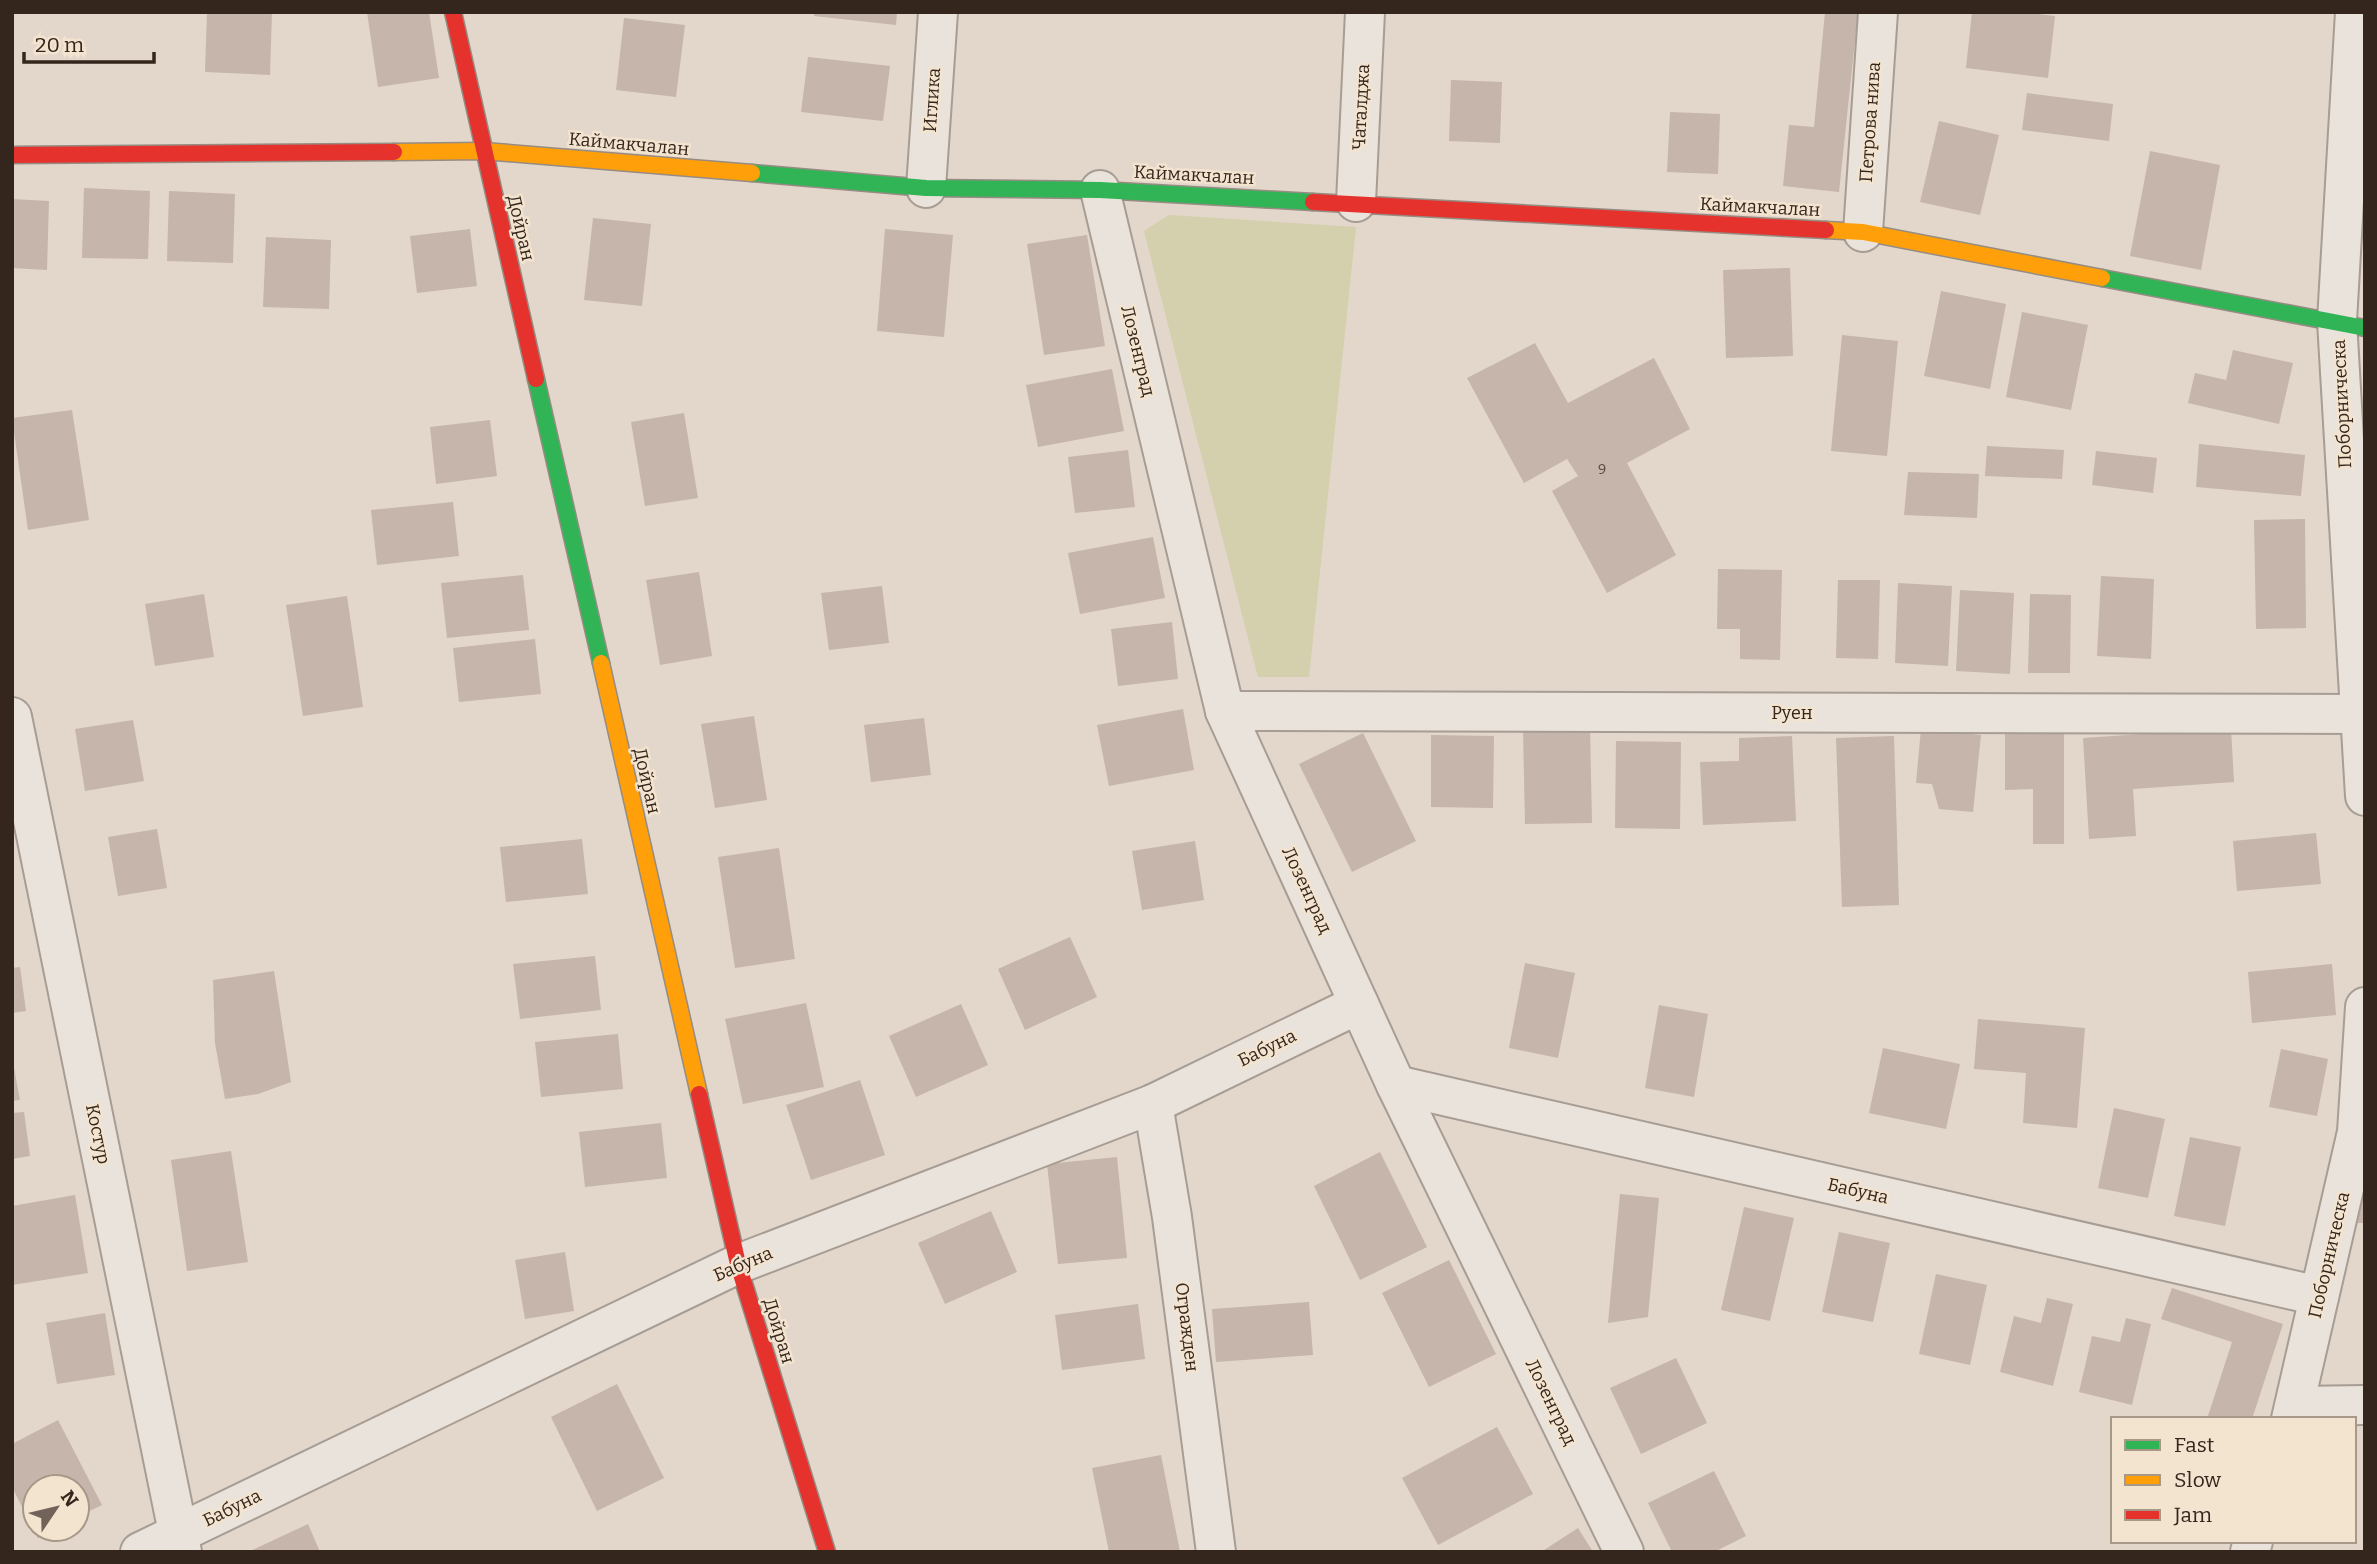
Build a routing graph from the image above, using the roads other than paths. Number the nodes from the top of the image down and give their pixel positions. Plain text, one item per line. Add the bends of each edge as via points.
1 (453, 12) edge
2 (938, 12) edge
3 (1365, 12) edge
4 (1878, 12) edge
5 (2355, 12) edge
6 (484, 151) junction
7 (12, 155) edge
8 (926, 188) junction
9 (1100, 190) junction
10 (1356, 202) junction
11 (1863, 232) junction
12 (2351, 325) edge
13 (1225, 711) junction
14 (2359, 714) junction
15 (12, 717) edge
16 (2365, 796) edge
17 (1359, 1004) junction
18 (2365, 1007) edge
19 (1396, 1085) junction
20 (1153, 1104) junction
21 (738, 1265) junction
22 (2319, 1296) junction
23 (2365, 1405) edge
24 (2293, 1412) edge
25 (181, 1543) edge
26 (139, 1552) edge
27 (827, 1552) edge
28 (1216, 1552) edge
29 (1623, 1552) edge

1 - 6 street, Дойран
2 - 8 street, Иглика
3 - 10 street, Чаталджа
4 - 11 street, Петрова нива
5 - 12 street, Поборническа
6 - 7 street, Каймакчалан
6 - 8 street, Каймакчалан
6 - 21 street, Дойран
8 - 9 street, Каймакчалан
9 - 10 street, Каймакчалан
9 - 13 street, Лозенград
10 - 11 street, Каймакчалан
11 - 12 street, Каймакчалан
12 - 14 street, Поборническа
13 - 14 street, Руен
13 - 17 street, Лозенград
14 - 16 street, Поборническа
15 - 25 street, Костур
17 - 19 street, Лозенград
17 - 20 street, Бабуна
18 - 22 street, Поборническа via 2357,1132
19 - 22 street, Бабуна
19 - 29 street, Лозенград
20 - 21 street, Бабуна
20 - 28 street, Огражден
21 - 25 street, Бабуна
21 - 27 street, Дойран
22 - 24 street, Поборническа
23 - 24 street
25 - 26 street, Бабуна

